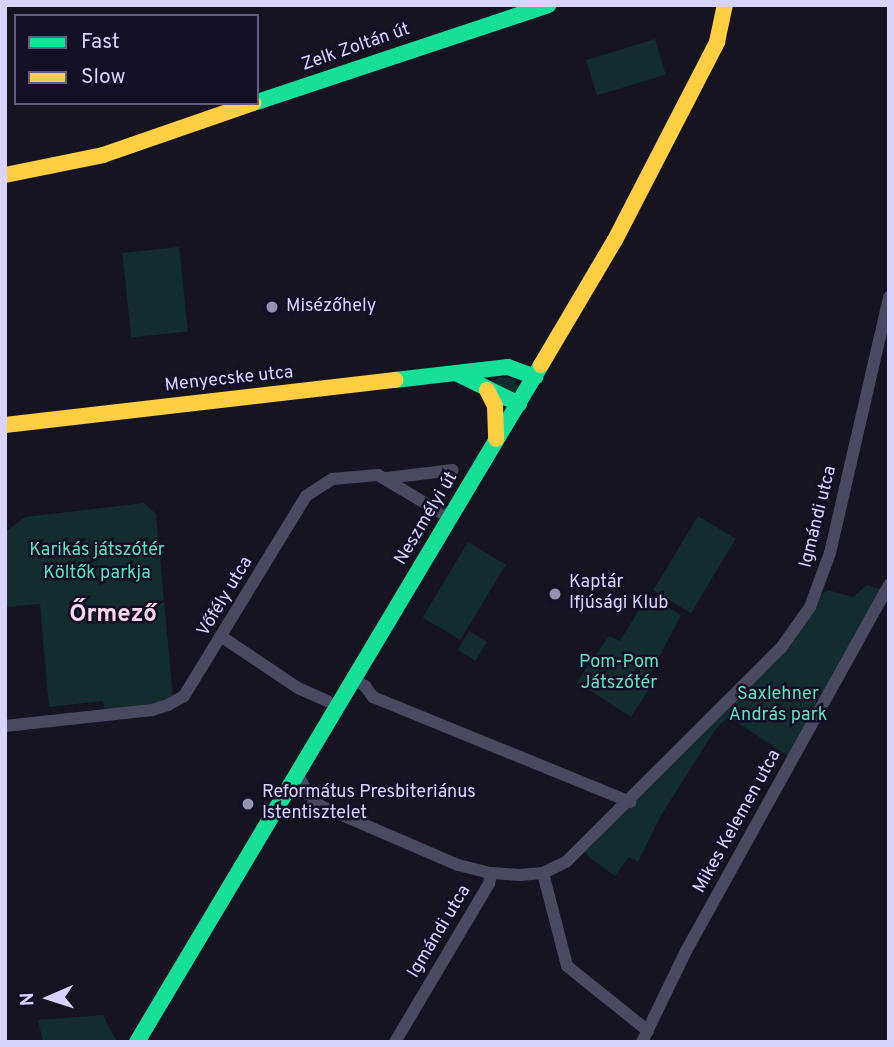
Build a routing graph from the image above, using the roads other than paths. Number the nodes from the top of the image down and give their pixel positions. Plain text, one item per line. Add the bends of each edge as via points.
1 (548, 5) edge
2 (725, 5) edge
3 (259, 102) edge
4 (249, 105) edge
5 (5, 175) edge
6 (889, 298) edge
7 (458, 374) junction
8 (535, 377) junction
9 (487, 390) junction
10 (519, 404) junction
11 (5, 425) edge
12 (495, 443) junction
13 (453, 470) dead end
14 (387, 478) junction
15 (450, 518) junction
16 (889, 585) edge
17 (222, 637) junction
18 (354, 680) junction
19 (327, 701) dead end
20 (5, 726) edge
21 (297, 773) junction
22 (281, 799) junction
23 (311, 799) junction
24 (630, 802) junction
25 (491, 873) junction
26 (543, 873) junction
27 (645, 1036) edge
28 (136, 1042) edge
29 (395, 1042) edge

1 - 3 street, Zelk Zoltán út
2 - 8 street, Neszmélyi út via 717,42 656,162
4 - 5 street, Zelk Zoltán út via 103,155
6 - 24 street, Igmándi utca via 825,570 810,607 781,648
7 - 8 street, Menyecske utca via 508,367
7 - 9 street
7 - 11 street, Menyecske utca
8 - 10 street, Neszmélyi út
9 - 10 street
9 - 12 street via 495,406
10 - 12 street, Neszmélyi út
12 - 15 street, Neszmélyi út
13 - 14 street
14 - 15 street, Vőfély utca
14 - 17 street, Vőfély utca via 370,474 332,479 315,487
15 - 18 street, Neszmélyi út
16 - 27 street, Mikes Kelemen utca via 687,951
17 - 19 street via 298,688
17 - 20 street, Vőfély utca via 184,696 168,705
18 - 21 street, Neszmélyi út
18 - 24 street via 373,697
21 - 22 street, Neszmélyi út
21 - 23 street
22 - 23 street
22 - 28 street, Neszmélyi út
23 - 25 street via 458,865
24 - 26 street, Igmándi utca via 566,862
25 - 26 street, Igmándi utca
25 - 29 street, Igmándi utca via 489,884
26 - 27 street via 567,966

